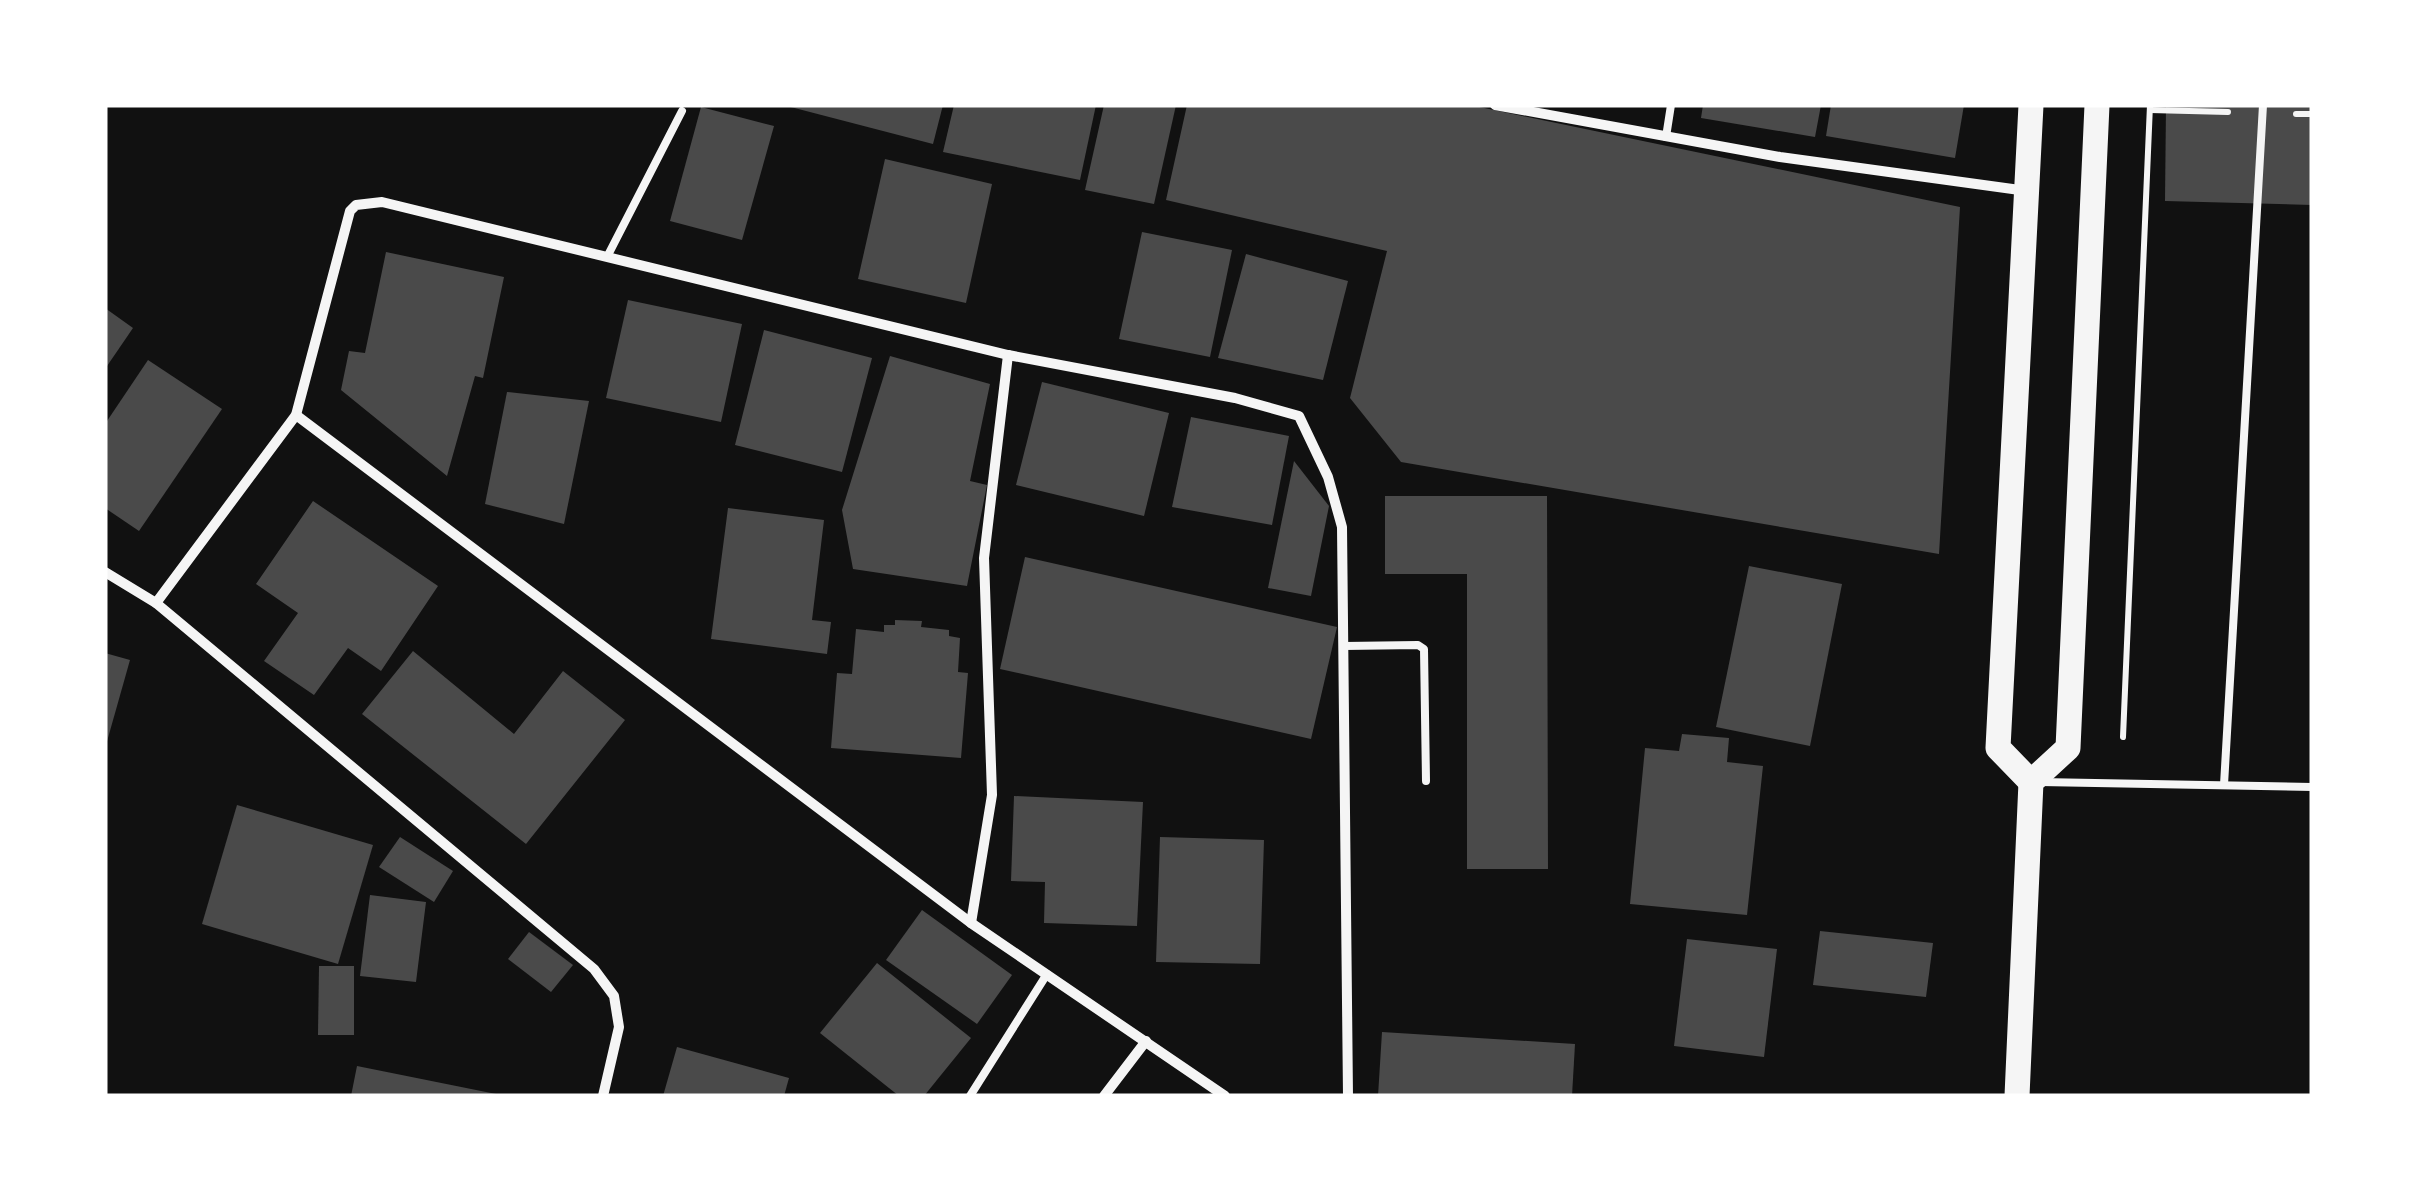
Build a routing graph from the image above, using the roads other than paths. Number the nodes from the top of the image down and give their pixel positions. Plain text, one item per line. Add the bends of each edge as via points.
1 (1497, 105) edge
2 (1672, 105) edge
3 (2031, 105) edge
4 (2097, 105) edge
5 (2263, 105) edge
6 (682, 111) dead end
7 (1666, 136) junction
8 (2028, 192) junction
9 (608, 257) junction
10 (1008, 355) junction
11 (296, 415) junction
12 (105, 572) edge
13 (156, 603) junction
14 (1344, 646) junction
15 (1426, 781) dead end
16 (2031, 782) junction
17 (2224, 785) junction
18 (2312, 787) edge
19 (971, 923) junction
20 (1047, 974) junction
21 (1146, 1041) junction
22 (603, 1096) edge
23 (970, 1096) edge
24 (1104, 1096) edge
25 (1224, 1096) edge
26 (1348, 1096) edge
27 (2017, 1096) edge

1 - 7 street
2 - 7 lane
3 - 8 main road
4 - 16 main road via 2068,748
5 - 17 lane
6 - 9 lane
7 - 8 street
8 - 16 main road via 1998,748
9 - 10 street
9 - 11 street via 382,202 356,205
10 - 14 street via 1299,416 1342,527
10 - 19 street via 984,558 992,795
11 - 13 street
11 - 19 street
12 - 13 street
13 - 22 street via 594,969 614,996 619,1027
14 - 15 lane via 1424,649
14 - 26 street
16 - 17 lane
16 - 27 main road
17 - 18 lane
19 - 20 street
20 - 21 street
20 - 23 lane
21 - 24 street
21 - 25 street

